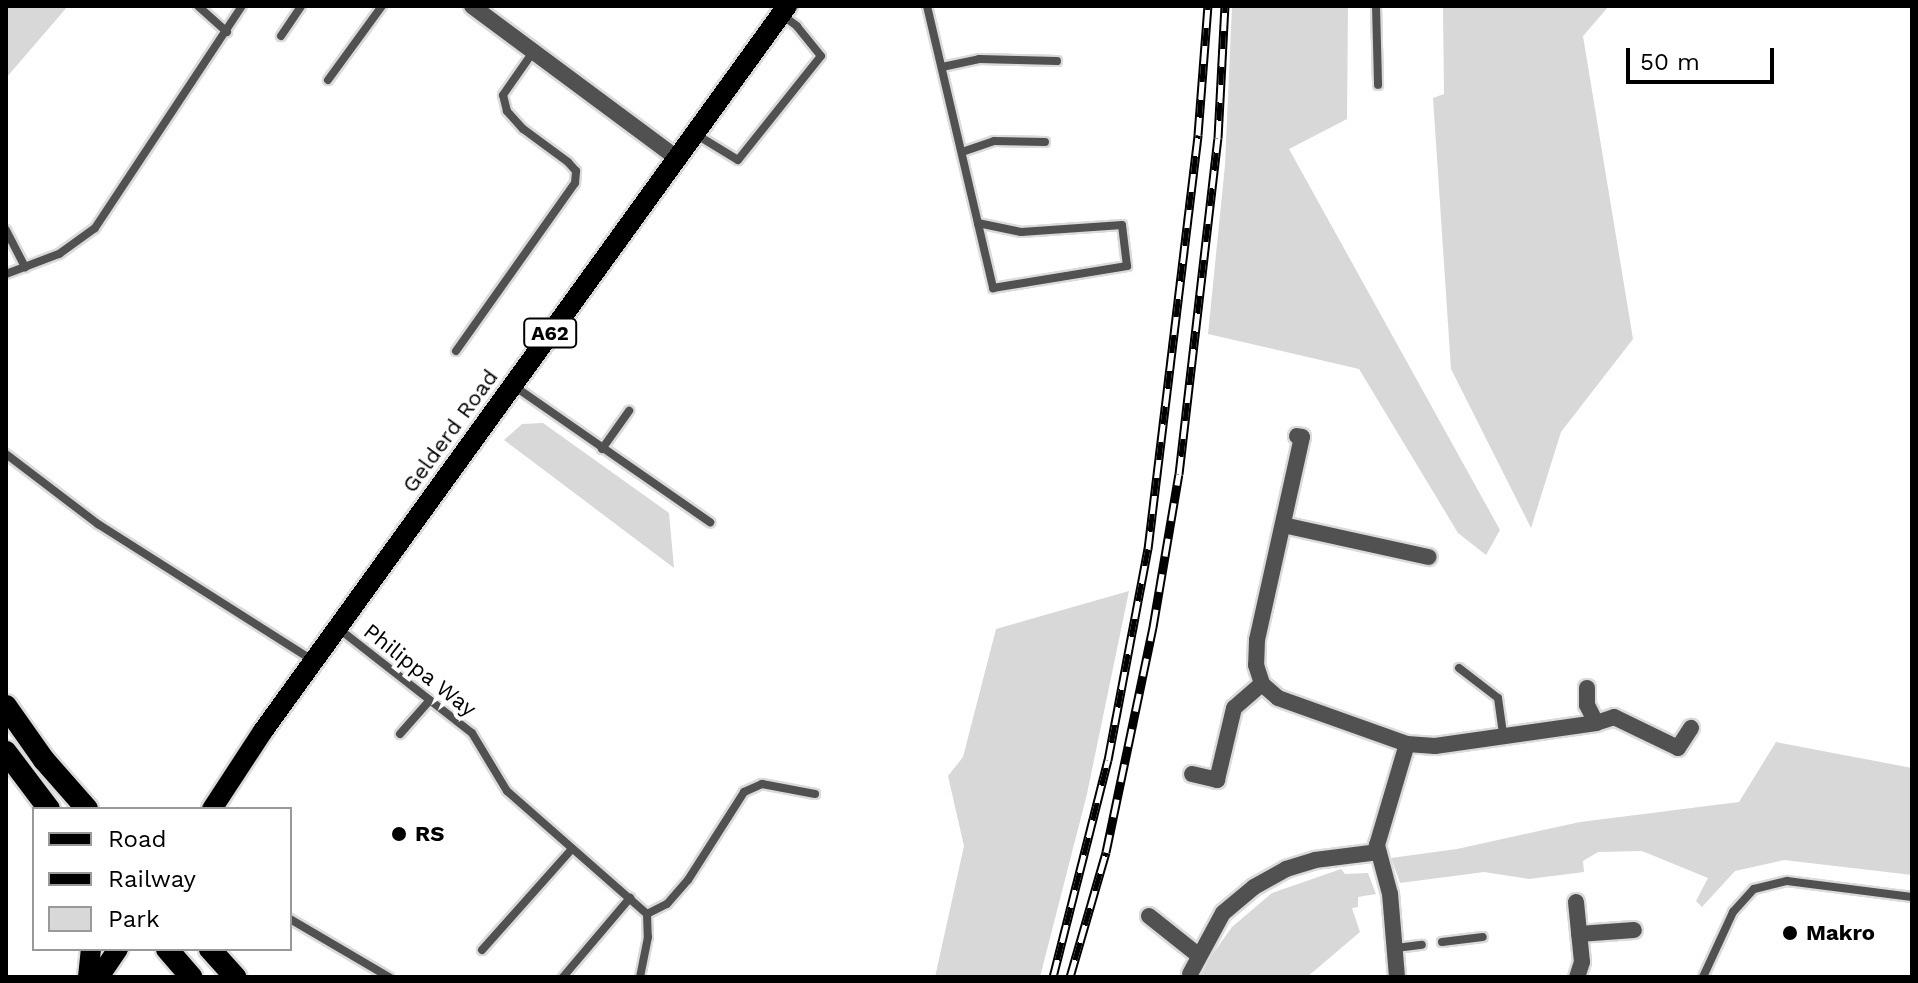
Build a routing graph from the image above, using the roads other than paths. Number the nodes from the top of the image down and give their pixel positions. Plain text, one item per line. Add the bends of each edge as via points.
1 (198, 6) edge
2 (242, 6) edge
3 (301, 6) edge
4 (382, 6) edge
5 (472, 6) edge
6 (927, 6) edge
7 (1376, 6) edge
8 (784, 10) edge
9 (227, 32) junction
10 (281, 36) dead end
11 (533, 52) junction
12 (1057, 61) dead end
13 (942, 67) junction
14 (328, 80) dead end
15 (1378, 85) dead end
16 (695, 134) junction
17 (1045, 142) dead end
18 (962, 152) junction
19 (677, 158) junction
20 (978, 223) junction
21 (6, 230) edge
22 (25, 267) junction
23 (6, 274) edge
24 (456, 351) dead end
25 (513, 385) junction
26 (629, 411) dead end
27 (1297, 436) dead end
28 (602, 449) junction
29 (6, 454) edge
30 (710, 522) dead end
31 (1283, 525) junction
32 (1429, 557) dead end
33 (337, 628) junction
34 (314, 661) junction
35 (1459, 668) dead end
36 (1262, 684) junction
37 (1587, 688) dead end
38 (430, 700) junction
39 (6, 706) edge
40 (1596, 723) junction
41 (1691, 728) dead end
42 (400, 734) dead end
43 (1503, 734) junction
44 (1407, 744) junction
45 (6, 752) edge
46 (1192, 774) dead end
47 (815, 794) dead end
48 (47, 807) edge
49 (85, 807) edge
50 (213, 807) edge
51 (572, 849) junction
52 (1378, 852) junction
53 (1912, 897) edge
54 (630, 898) junction
55 (1576, 902) dead end
56 (647, 914) junction
57 (1149, 916) dead end
58 (292, 920) edge
59 (1634, 930) dead end
60 (1579, 934) junction
61 (1483, 937) dead end
62 (1442, 942) dead end
63 (1422, 945) dead end
64 (1396, 948) junction
65 (482, 950) dead end
66 (91, 951) edge
67 (117, 951) edge
68 (169, 951) edge
69 (213, 951) edge
70 (1198, 955) junction
71 (1190, 974) dead end
72 (88, 977) edge
73 (99, 977) edge
74 (191, 977) edge
75 (235, 977) edge
76 (389, 977) edge
77 (563, 977) edge
78 (640, 977) edge
79 (1397, 977) edge
80 (1577, 977) edge
81 (1703, 977) edge

1 - 9 lane
2 - 9 lane
3 - 10 lane
4 - 14 lane
5 - 11 street
6 - 13 lane
7 - 15 lane
8 - 16 main road, Gelderd Road / A62
8 - 16 lane via 821,56 738,160
9 - 22 lane via 95,228 59,254
11 - 19 street
11 - 24 lane via 503,95 507,111 568,162 576,171 575,183
12 - 13 lane via 979,59
13 - 18 lane
16 - 19 main road, Gelderd Road / A62
17 - 18 lane via 994,141
18 - 20 lane
19 - 25 main road, Gelderd Road / A62
20 - 20 lane via 1021,232 1122,225 1127,266 993,288
21 - 22 lane
22 - 23 lane
25 - 28 lane
25 - 33 main road, Gelderd Road / A62
26 - 28 lane
27 - 31 street via 1302,437
28 - 30 lane
29 - 34 lane via 98,524
31 - 32 street
31 - 36 street via 1257,640
33 - 34 main road, Gelderd Road / A62
33 - 38 lane, Philippa Way
34 - 50 main road, Gelderd Road / A62
35 - 43 lane via 1498,698
36 - 44 street via 1278,698
36 - 46 street via 1234,708 1217,780
37 - 40 street via 1587,705
38 - 42 lane
38 - 51 lane, Philippa Way via 472,733 507,791
39 - 49 highway
40 - 41 street via 1614,717 1678,748
40 - 43 street
43 - 44 street via 1435,746
44 - 52 street via 1384,811
45 - 48 highway
47 - 56 lane via 762,784 744,792 688,880 667,904
51 - 54 lane, Philippa Way
51 - 65 lane
52 - 64 street via 1390,894
52 - 70 street via 1315,860 1254,887 1223,913
53 - 81 lane via 1787,881 1754,889 1733,912
54 - 56 lane, Philippa Way
54 - 77 lane
55 - 60 street
56 - 78 lane
57 - 70 street
58 - 76 lane
59 - 60 street
60 - 80 street via 1582,962
61 - 62 lane
63 - 64 lane
64 - 79 street
66 - 72 main road
67 - 73 main road
68 - 74 highway
69 - 75 highway
70 - 71 street

